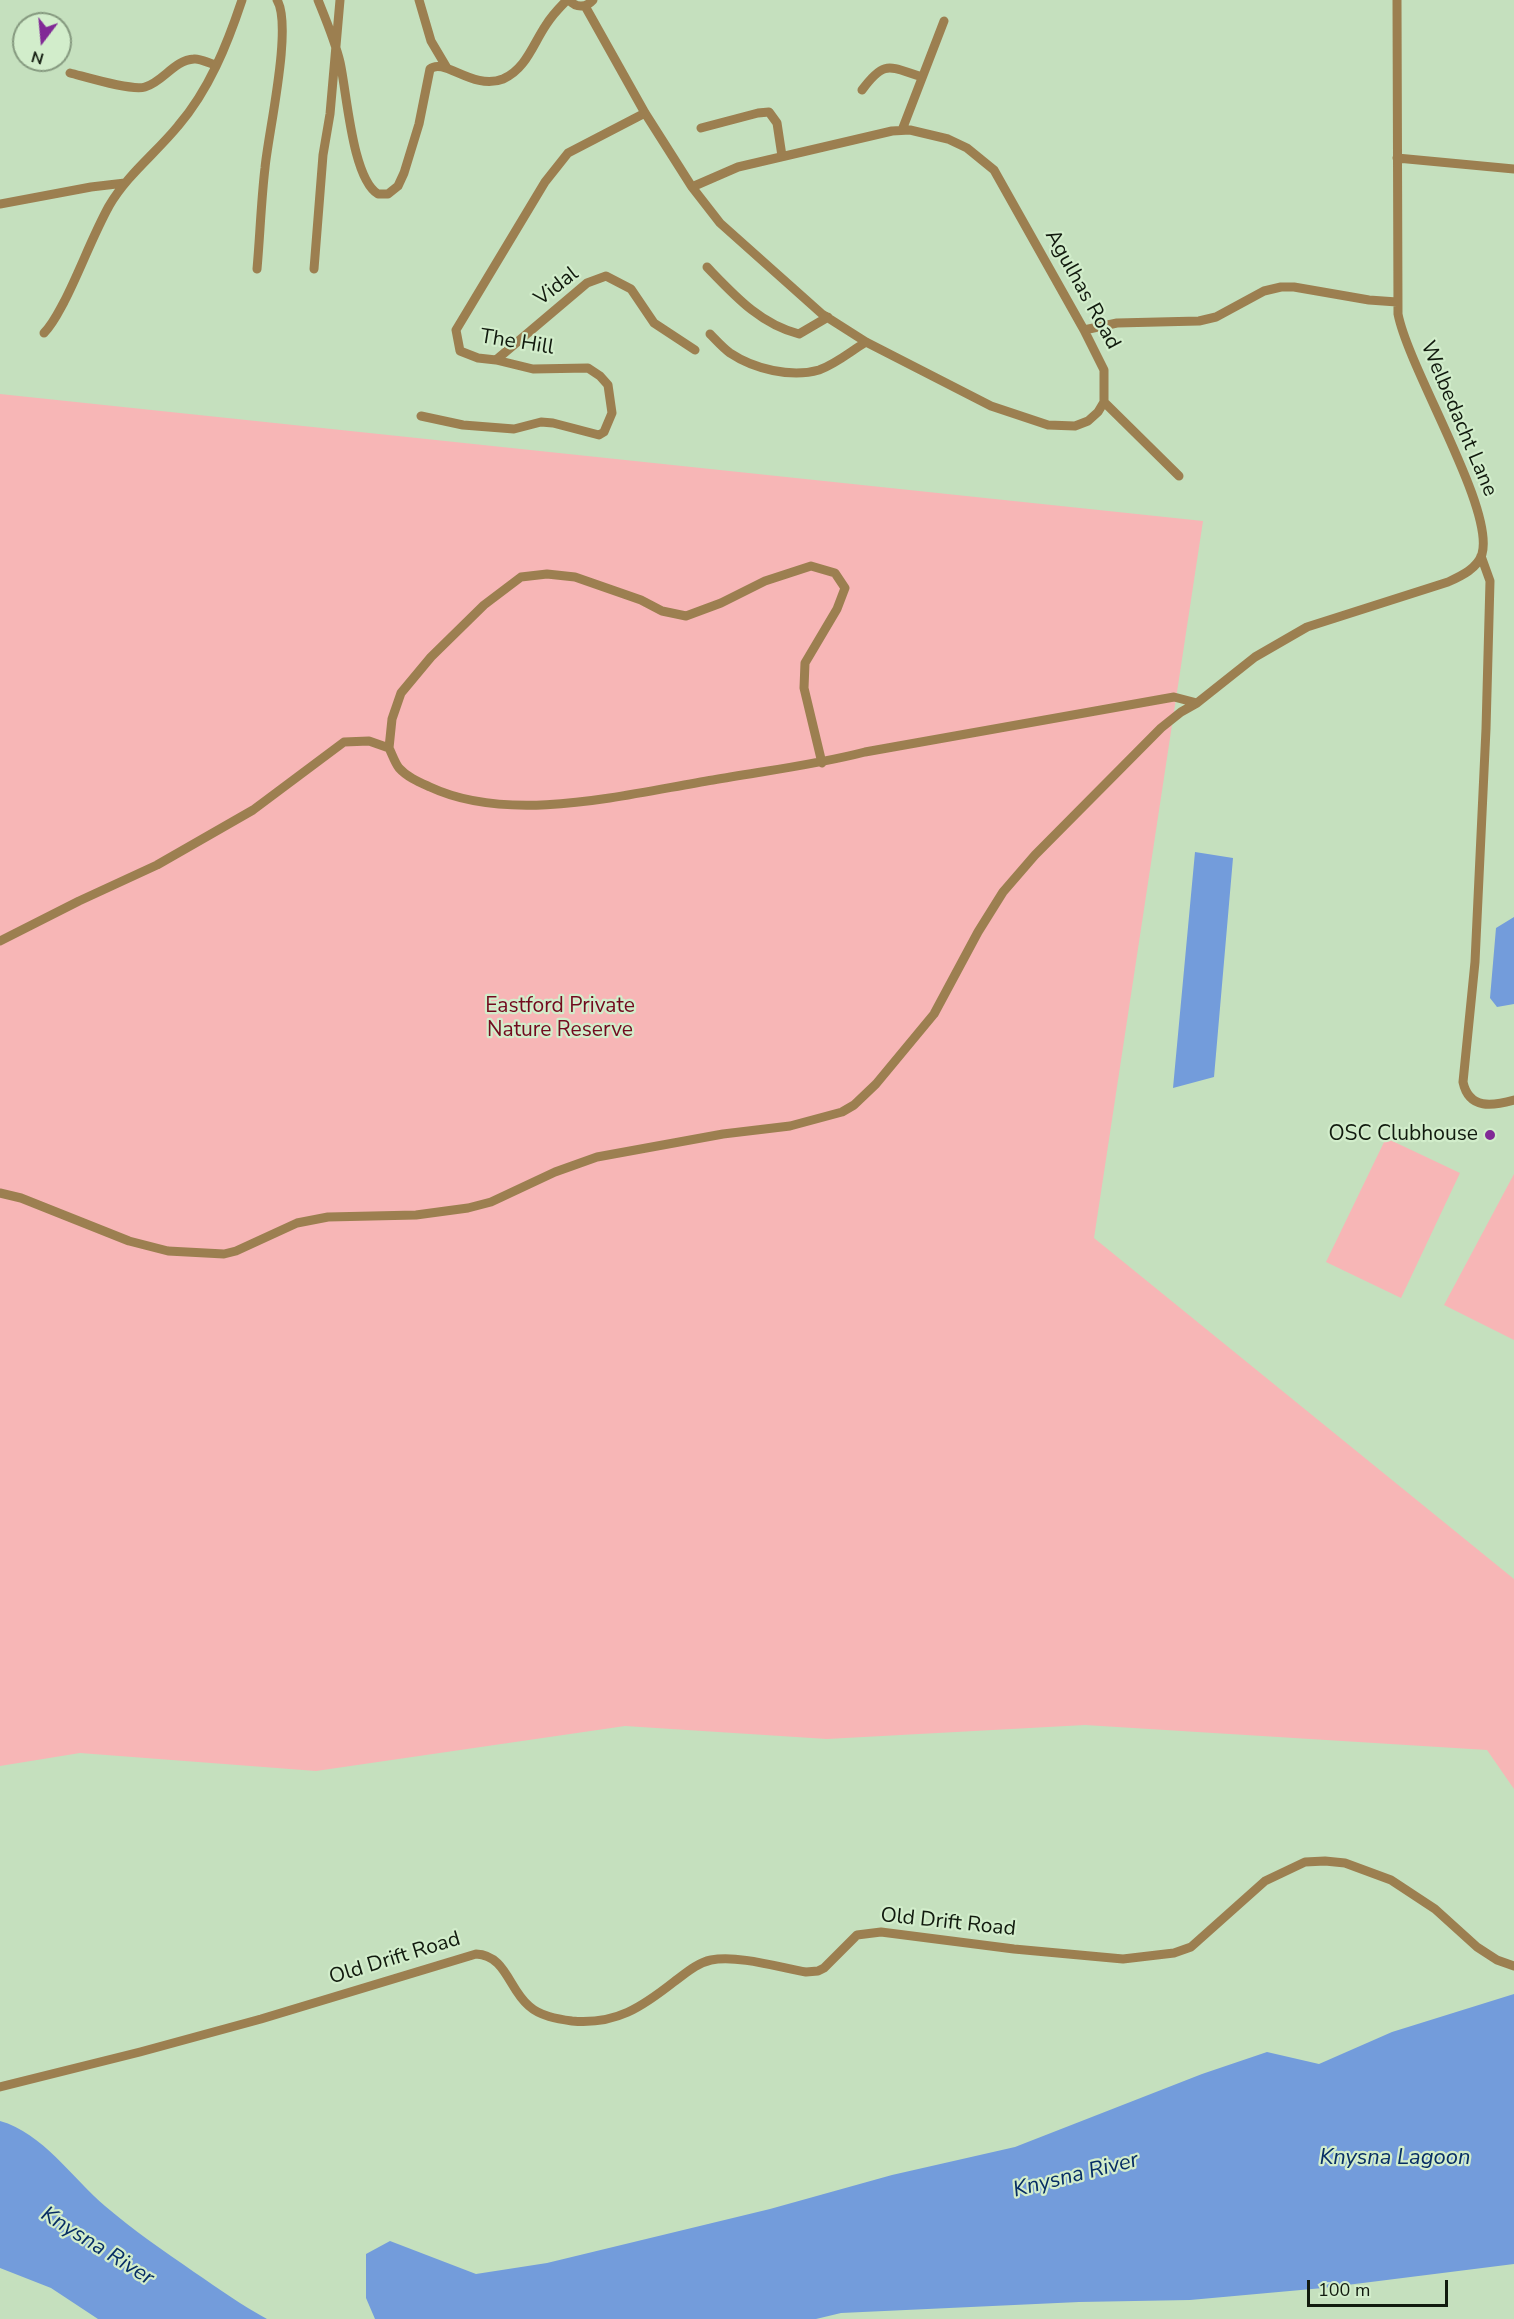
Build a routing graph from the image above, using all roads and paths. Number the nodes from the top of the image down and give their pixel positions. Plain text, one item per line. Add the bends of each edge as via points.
1 (242, 0) edge
2 (277, 0) edge
3 (318, 0) edge
4 (340, 0) edge
5 (419, 0) edge
6 (568, 0) edge
7 (1397, 0) edge
8 (589, 3) edge
9 (944, 21) dead end
10 (335, 46) junction
11 (216, 65) junction
12 (447, 68) junction
13 (70, 73) dead end
14 (922, 77) junction
15 (862, 90) dead end
16 (645, 113) junction
17 (701, 128) dead end
18 (902, 130) junction
19 (782, 156) junction
20 (1398, 158) junction
21 (1514, 169) edge
22 (125, 183) junction
23 (692, 188) junction
24 (0, 204) edge
25 (707, 267) dead end
26 (257, 269) dead end
27 (314, 269) dead end
28 (1397, 302) junction
29 (828, 317) junction
30 (1084, 330) junction
31 (45, 333) dead end
32 (710, 334) dead end
33 (867, 342) junction
34 (695, 350) dead end
35 (496, 360) junction
36 (1104, 402) junction
37 (421, 416) dead end
38 (1179, 476) dead end
39 (1481, 556) junction
40 (1197, 703) junction
41 (390, 748) junction
42 (822, 763) junction
43 (0, 941) edge
44 (1514, 1100) edge
45 (0, 1193) edge
46 (1514, 1966) edge
47 (0, 2086) edge

1 - 11 street
2 - 26 street via 283,19
3 - 10 street
4 - 10 street
5 - 12 street via 431,41
6 - 8 street via 577,6
6 - 12 street via 554,12 514,73 482,82
7 - 20 street, Welbedacht Lane
8 - 16 street
9 - 14 street
10 - 12 street via 365,183 378,194 388,194 398,186 404,173 430,69
10 - 27 street
11 - 13 street via 195,58 178,64 143,88
11 - 22 street via 207,87 179,126
14 - 15 street via 883,69 873,74
14 - 18 street
16 - 23 street
16 - 35 street, The Hill via 568,153 545,182 456,330 460,351
17 - 19 street via 769,112 777,123
18 - 19 street, Agulhas Road
18 - 30 street, Agulhas Road via 948,139 967,148 994,170
19 - 23 street, Agulhas Road via 738,166
20 - 21 street
20 - 28 street, Welbedacht Lane
22 - 24 street
22 - 31 street via 109,206 72,287
23 - 29 street via 720,224
25 - 29 street via 743,304 782,330 799,334
28 - 30 street via 1281,287 1199,321 1117,322
28 - 39 street, Welbedacht Lane via 1405,339 1482,522
29 - 33 street
30 - 36 street, Agulhas Road via 1104,370
32 - 33 street via 731,353 781,372 798,374 831,364
33 - 36 street via 991,406 1048,425 1075,426 1088,421
34 - 35 street, Vidal via 654,323 631,289 606,276 587,283
35 - 37 street, The Hill via 533,369 588,368 608,385 612,413 604,432 599,435 553,423 514,429 463,425
36 - 38 street
39 - 40 street via 1471,569 1448,582 1307,627 1248,662
39 - 44 street via 1490,581 1486,729 1475,962 1463,1082 1465,1091 1480,1104 1494,1106
40 - 42 street via 1174,697
40 - 45 street via 1161,728 1035,855 978,932 934,1014 876,1084 842,1112 790,1126 597,1157 468,1208 416,1215 328,1217 297,1223 224,1254 168,1251 129,1241
41 - 42 street via 399,768 414,780 460,799 516,807 599,799
41 - 42 street via 392,719 401,693 484,604 521,577 575,577 662,611 686,616 765,581 811,566 835,573 845,588 805,663 804,688
41 - 43 street via 369,741 344,742 253,810 158,865
46 - 47 street, Old Drift Road via 1478,1947 1435,1909 1391,1881 1345,1863 1305,1862 1265,1881 1191,1947 1174,1953 1123,1959 1014,1949 899,1932 867,1933 857,1935 818,1971 726,1958 708,1960 630,2013 593,2022 537,2012 527,2005 500,1965 485,1954 476,1954 261,2019

